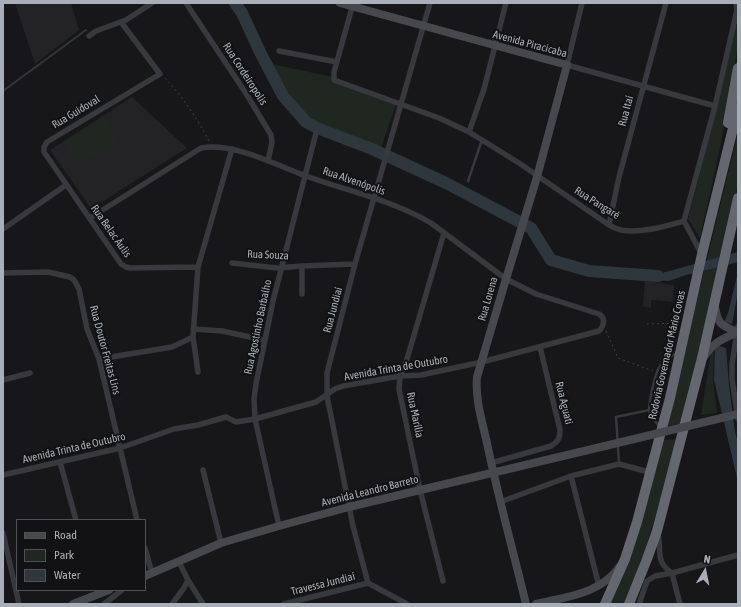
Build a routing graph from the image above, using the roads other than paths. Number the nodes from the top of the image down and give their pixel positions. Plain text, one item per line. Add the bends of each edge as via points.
1 (152, 3) edge
2 (186, 3) edge
3 (340, 3) edge
4 (430, 3) edge
5 (506, 3) edge
6 (582, 3) edge
7 (666, 3) edge
8 (736, 3) edge
9 (352, 5) edge
10 (121, 22) junction
11 (424, 26) junction
12 (89, 36) dead end
13 (494, 46) junction
14 (279, 51) dead end
15 (337, 62) junction
16 (567, 65) junction
17 (738, 68) edge
18 (644, 86) junction
19 (402, 104) junction
20 (715, 106) junction
21 (738, 108) edge
22 (469, 132) junction
23 (316, 133) dead end
24 (482, 139) junction
25 (232, 149) junction
26 (268, 161) junction
27 (721, 175) junction
28 (305, 176) junction
29 (537, 177) junction
30 (468, 181) dead end
31 (66, 185) junction
32 (374, 198) junction
33 (738, 200) edge
34 (90, 218) junction
35 (684, 221) junction
36 (609, 225) junction
37 (3, 228) edge
38 (444, 233) junction
39 (702, 254) junction
40 (232, 263) dead end
41 (355, 264) junction
42 (198, 266) junction
43 (302, 266) junction
44 (282, 267) junction
45 (3, 273) edge
46 (506, 279) junction
47 (302, 294) dead end
48 (714, 302) junction
49 (604, 322) joint
50 (193, 329) junction
51 (732, 332) edge
52 (193, 337) junction
53 (264, 340) junction
54 (540, 347) junction
55 (681, 350) junction
56 (99, 359) junction
57 (482, 362) junction
58 (700, 365) junction
59 (198, 372) dead end
60 (30, 373) dead end
61 (400, 376) junction
62 (3, 380) edge
63 (327, 396) junction
64 (649, 410) junction
65 (738, 414) edge
66 (255, 419) junction
67 (738, 419) edge
68 (662, 428) junction
69 (120, 448) junction
70 (60, 462) junction
71 (491, 463) junction
72 (619, 464) junction
73 (203, 470) dead end
74 (649, 472) junction
75 (493, 473) junction
76 (3, 475) edge
77 (571, 476) junction
78 (420, 490) junction
79 (500, 502) junction
80 (349, 507) junction
81 (76, 519) edge
82 (137, 519) edge
83 (279, 526) junction
84 (657, 531) junction
85 (3, 533) edge
86 (221, 543) junction
87 (5, 550) edge
88 (738, 555) edge
89 (146, 557) edge
90 (624, 559) junction
91 (179, 562) junction
92 (672, 573) junction
93 (148, 574) edge
94 (188, 580) junction
95 (443, 581) dead end
96 (368, 583) junction
97 (599, 586) junction
98 (121, 591) edge
99 (96, 592) edge
100 (19, 604) edge
101 (73, 604) edge
102 (104, 604) edge
103 (172, 604) edge
104 (203, 604) edge
105 (284, 604) edge
106 (406, 604) edge
107 (526, 604) edge
108 (536, 604) edge
109 (605, 604) edge
110 (629, 604) edge
111 (639, 604) edge
112 (680, 604) edge

1 - 10 street
2 - 26 street, Rua Cordeiropolis via 272,135
3 - 9 main road, Avenida Piracicaba
4 - 11 street, Rua Jundiaí
5 - 13 street
6 - 16 street, Rua Lorena
7 - 18 street, Rua Itaí
8 - 20 street via 736,15
9 - 11 main road, Avenida Piracicaba
9 - 15 street
10 - 12 street
10 - 31 street, Rua Guidoval via 160,74 47,142 44,152
11 - 13 main road, Avenida Piracicaba
11 - 19 street, Rua Jundiaí
13 - 16 main road, Avenida Piracicaba
13 - 22 street via 484,89
14 - 15 street
15 - 19 street, Rua Pangaré via 333,78 335,81
16 - 18 street, Avenida Piracicaba
16 - 29 main road, Rua Lorena
17 - 27 highway
18 - 20 street, Avenida Piracicaba
18 - 36 street, Rua Itaí via 619,177
19 - 22 street, Rua Pangaré
19 - 32 street, Rua Jundiaí
20 - 35 street
21 - 27 highway, Rodovia Governador Mário Covas
22 - 24 street, Rua Pangaré
23 - 28 street, Rua Agostinho Barbalho
24 - 29 street, Rua Pangaré
24 - 30 lane
25 - 26 street, Rua Alvenópolis
25 - 34 street, Rua Alvenópolis via 212,146 201,148
25 - 42 street
26 - 28 street, Rua Alvenópolis
27 - 39 highway, Rodovia Governador Mário Covas
28 - 32 street, Rua Alvenópolis
28 - 44 street, Rua Agostinho Barbalho
29 - 36 street, Rua Pangaré
29 - 46 main road, Rua Lorena
31 - 34 street, Rua Belac Áulis
31 - 37 street
32 - 38 street, Rua Alvenópolis via 419,216
32 - 41 street, Rua Jundiaí
33 - 48 highway
34 - 42 street, Rua Belac Áulis via 121,264 126,267
35 - 36 street, Rua Pangaré via 637,230 621,230
35 - 39 street
38 - 46 street, Rua Alvenópolis
38 - 61 street, Rua Marília via 408,359
39 - 55 highway, Rodovia Governador Mário Covas
40 - 44 street, Rua Souza
41 - 43 street, Rua Souza
41 - 63 street, Rua Jundiaí via 327,373
42 - 50 street
43 - 44 street, Rua Souza
43 - 47 street, Rua Souza
44 - 53 street, Rua Agostinho Barbalho
45 - 56 street, Rua Doutor Freitas Lins via 48,272 74,280 79,288 87,329
46 - 49 street, Rua Alvenópolis via 536,294 599,314
46 - 57 main road, Rua Lorena
48 - 51 main road via 717,320
48 - 58 highway
49 - 54 street, Avenida Trinta de Outubro via 599,331
50 - 52 street
50 - 53 street via 222,331
51 - 58 main road via 709,349
51 - 67 street via 732,379
52 - 56 street via 172,347
52 - 59 street
53 - 66 street, Rua Agostinho Barbalho via 254,399
54 - 57 street, Avenida Trinta de Outubro
54 - 71 street, Rua Aguati via 560,430 559,439 551,446
55 - 64 lane via 660,366
55 - 68 highway, Rodovia Governador Mário Covas
56 - 69 street, Rua Doutor Freitas Lins
57 - 61 street, Avenida Trinta de Outubro via 421,375
57 - 71 main road, Rua Lorena via 477,394
58 - 84 highway
60 - 62 street
61 - 63 street, Avenida Trinta de Outubro via 343,386
61 - 78 street, Rua Marília via 399,389
63 - 66 street, Avenida Trinta de Outubro via 316,402
63 - 80 street, Rua Jundiaí
64 - 68 lane
64 - 72 lane via 616,417
65 - 75 main road, Avenida Leandro Barreto, bridge
66 - 69 street, Avenida Trinta de Outubro via 236,422 226,417 174,429
66 - 83 street, Rua Agostinho Barbalho
68 - 74 highway, Rodovia Governador Mário Covas
69 - 70 street, Avenida Trinta de Outubro
69 - 82 street, Rua Doutor Freitas Lins
70 - 76 street, Avenida Trinta de Outubro
70 - 81 street
71 - 75 main road, Rua Lorena
72 - 74 street
72 - 77 street
73 - 86 street
74 - 90 highway, Rodovia Governador Mário Covas via 637,522
75 - 78 main road, Avenida Leandro Barreto
75 - 79 main road, Rua Lorena
77 - 79 street
77 - 97 street
78 - 80 main road, Avenida Leandro Barreto
78 - 95 street, Rua Marília
79 - 107 main road, Rua Lorena
80 - 83 main road, Avenida Leandro Barreto
80 - 96 street, Rua Jundiaí
83 - 86 main road, Avenida Leandro Barreto
84 - 92 street via 661,563
84 - 110 highway
85 - 87 street
86 - 91 main road, Avenida Leandro Barreto
87 - 100 street
88 - 92 street
89 - 93 street
90 - 97 main road via 618,569
90 - 109 highway, Rodovia Governador Mário Covas
91 - 93 main road, Avenida Leandro Barreto
91 - 94 street
92 - 111 street via 651,578
92 - 112 street
94 - 103 street
94 - 104 street
96 - 105 street, Travessa Jundiaí
96 - 106 street
97 - 108 main road
98 - 102 street
99 - 101 main road

